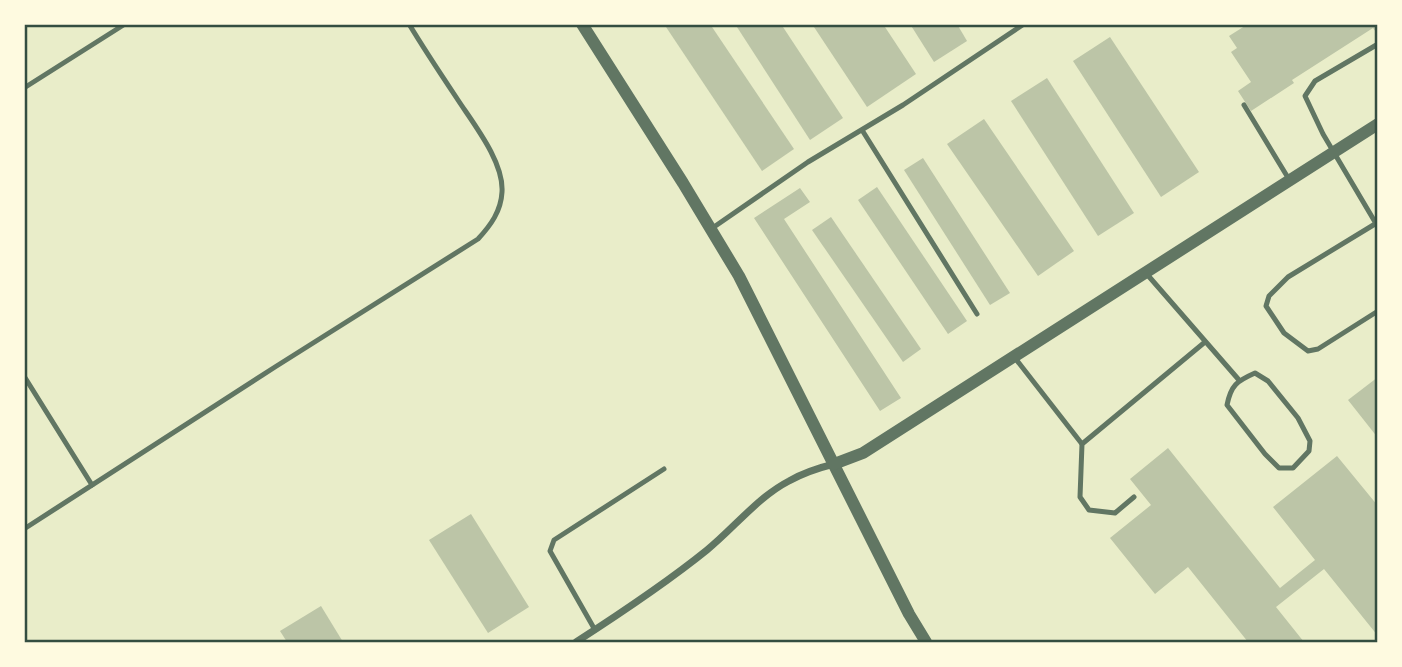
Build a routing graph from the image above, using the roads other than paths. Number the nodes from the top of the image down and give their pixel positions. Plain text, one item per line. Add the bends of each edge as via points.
1 (125, 24) edge
2 (409, 24) edge
3 (582, 24) edge
4 (1024, 24) edge
5 (1377, 44) edge
6 (24, 88) edge
7 (1244, 105) dead end
8 (1377, 124) edge
9 (862, 130) junction
10 (1335, 152) junction
11 (1290, 181) junction
12 (1376, 225) edge
13 (711, 229) junction
14 (1145, 272) junction
15 (1377, 310) edge
16 (977, 314) dead end
17 (1205, 342) junction
18 (1014, 356) junction
19 (24, 376) edge
20 (1239, 380) junction
21 (1082, 444) junction
22 (834, 464) junction
23 (664, 469) dead end
24 (92, 485) junction
25 (1134, 497) dead end
26 (24, 529) edge
27 (595, 630) junction
28 (576, 642) edge
29 (926, 642) edge

1 - 6 lane
2 - 24 lane via 499,171 502,191 491,224 478,239
3 - 13 street
4 - 9 lane
5 - 10 lane via 1315,81 1305,96
7 - 11 lane
8 - 10 street
9 - 13 lane
9 - 16 lane
10 - 11 street
10 - 12 lane
11 - 14 street
12 - 15 lane via 1288,277 1269,296 1266,306 1284,333 1308,351
13 - 22 street
14 - 17 lane
14 - 18 street
17 - 20 lane
17 - 21 lane
18 - 21 lane
18 - 22 street via 863,453
19 - 24 lane
20 - 20 lane via 1227,405 1279,468 1293,468 1309,452 1310,441 1298,418 1255,373
21 - 25 lane via 1080,497 1089,510 1115,513
22 - 27 street via 786,482 650,594
22 - 29 street
23 - 27 lane via 554,540 550,551
24 - 26 lane
27 - 28 street

